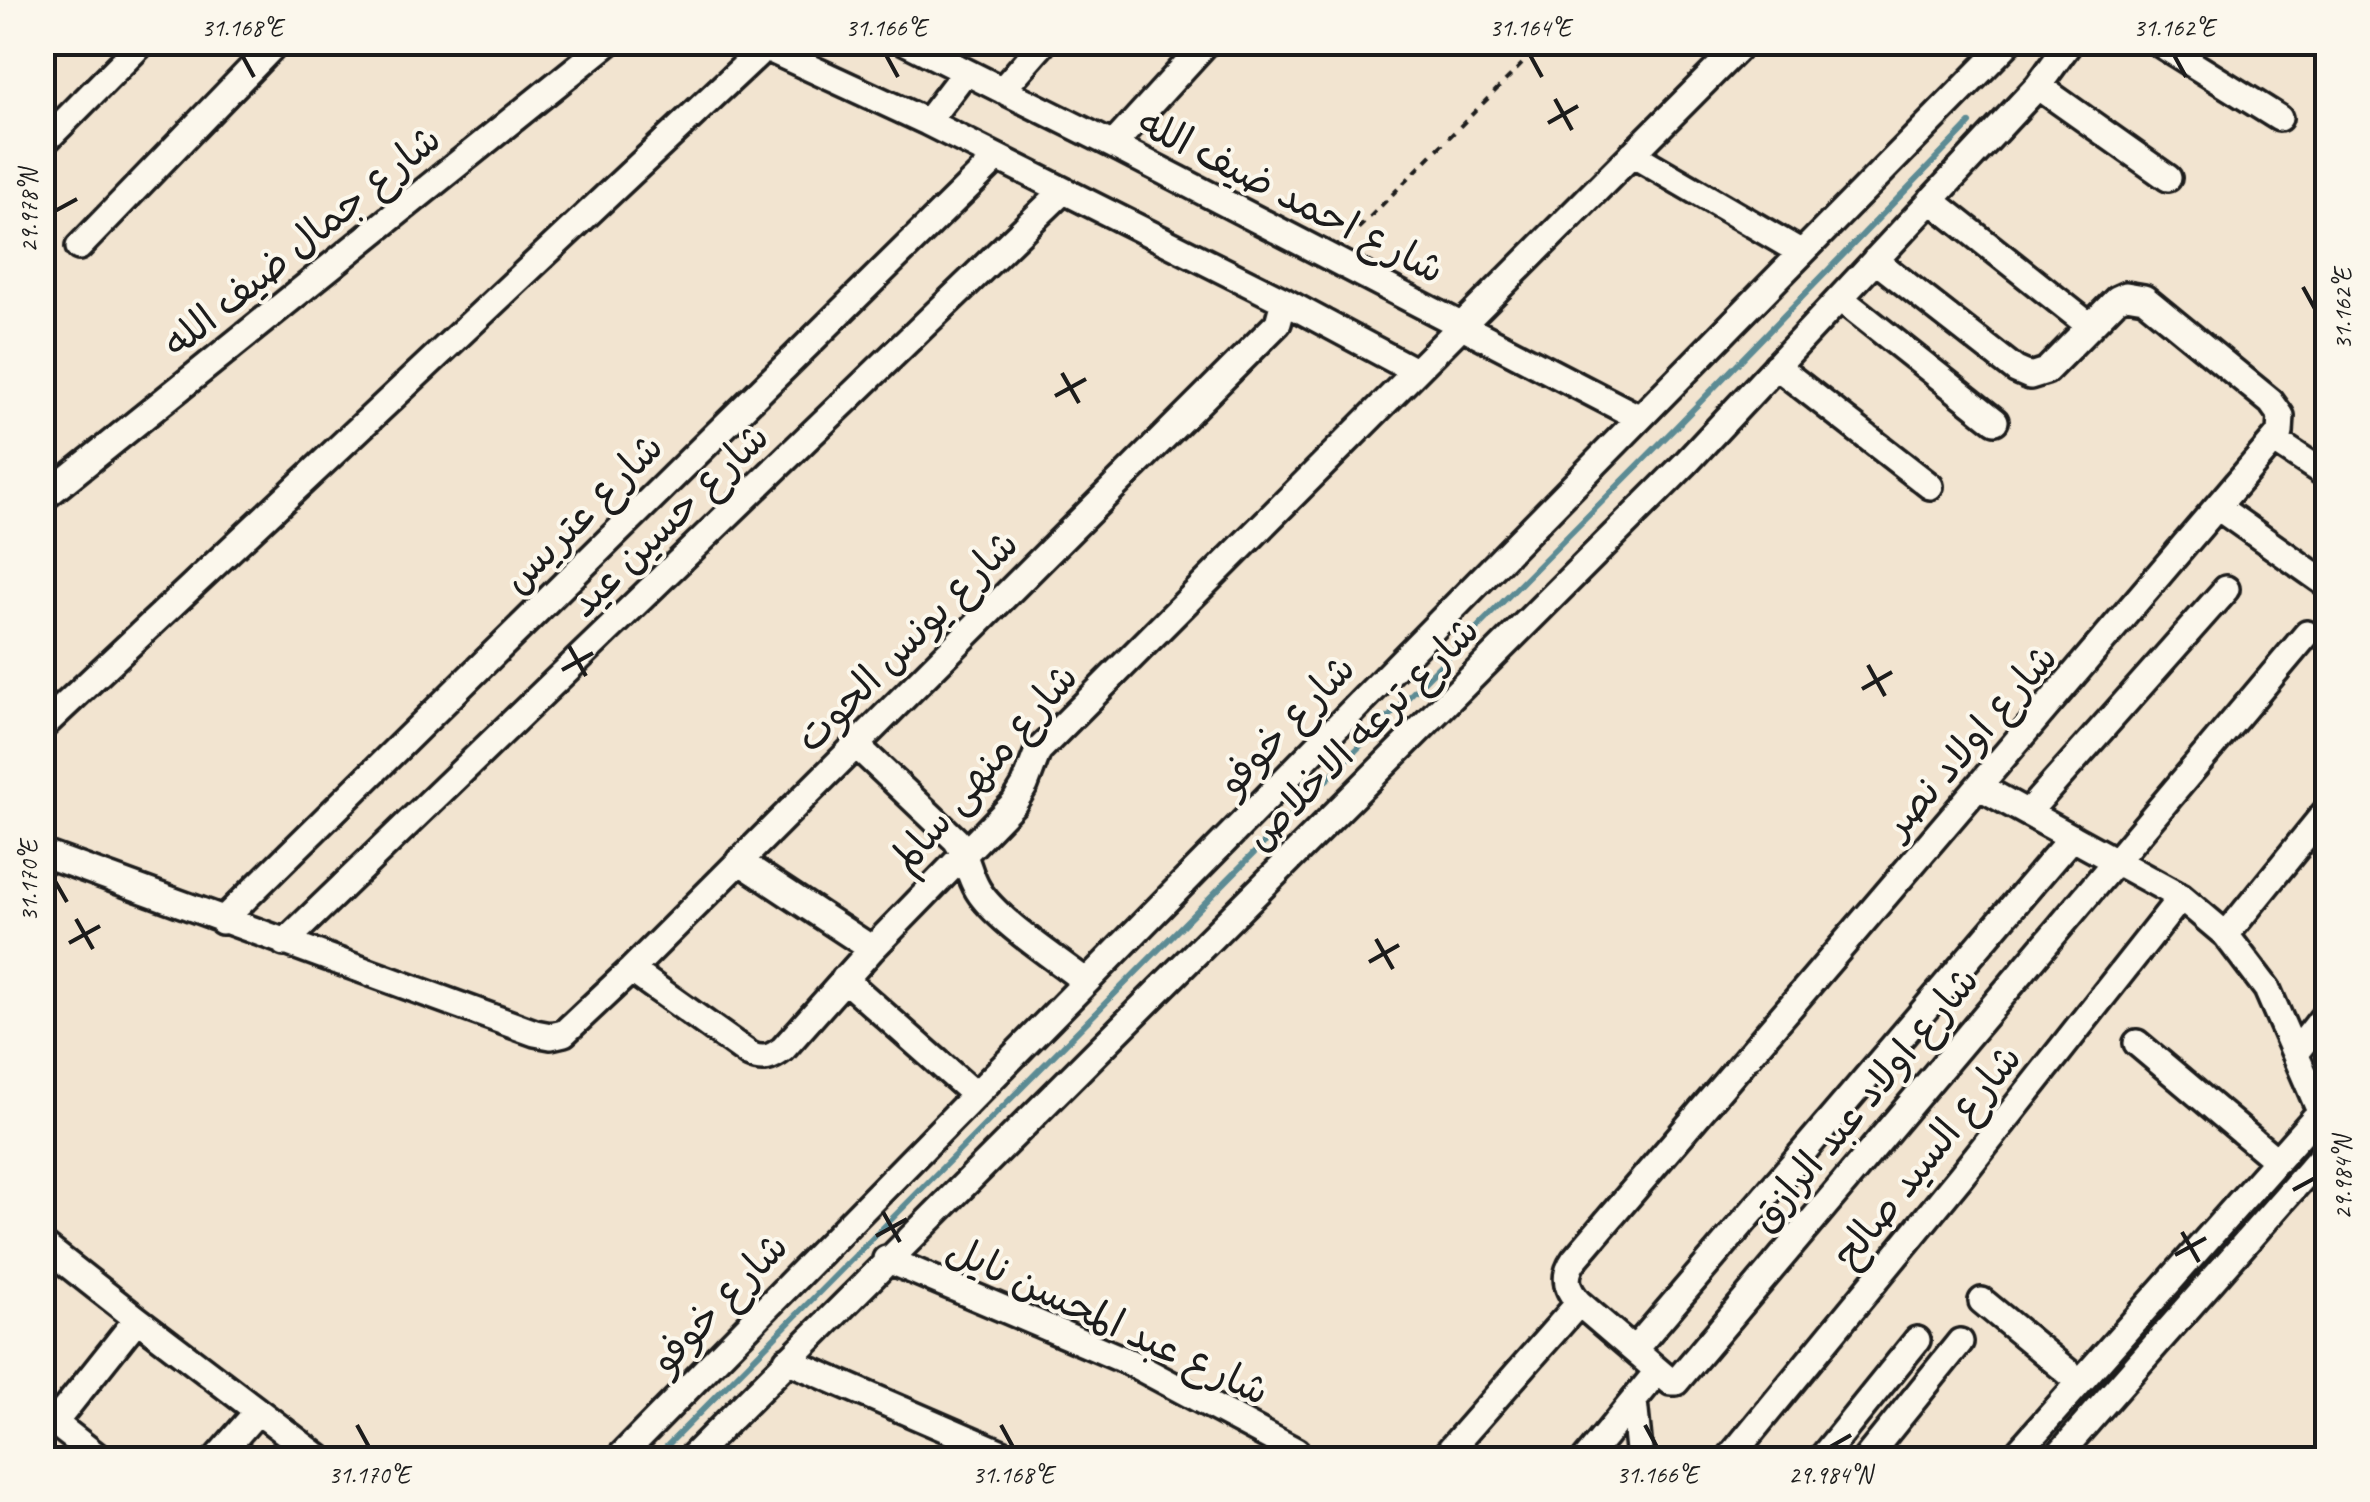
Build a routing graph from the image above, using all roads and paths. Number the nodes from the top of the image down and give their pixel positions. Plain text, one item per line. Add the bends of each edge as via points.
1 (143, 42) edge
2 (277, 42) edge
3 (610, 42) edge
4 (906, 42) edge
5 (1044, 42) edge
6 (1206, 42) edge
7 (1544, 42) edge
8 (1744, 42) edge
9 (2009, 42) edge
10 (2070, 42) edge
11 (2157, 42) edge
12 (759, 45) edge
13 (948, 51) edge
14 (965, 72) junction
15 (2038, 86) junction
16 (1002, 90) junction
17 (2279, 118) dead end
18 (927, 122) junction
19 (42, 144) edge
20 (1113, 145) junction
21 (1632, 154) junction
22 (997, 158) junction
23 (2168, 178) dead end
24 (1063, 192) junction
25 (1932, 200) junction
26 (79, 247) dead end
27 (1802, 253) junction
28 (1330, 258) junction
29 (1876, 260) junction
30 (1840, 298) junction
31 (1284, 302) junction
32 (2090, 326) junction
33 (1462, 327) junction
34 (1776, 366) junction
35 (1416, 371) junction
36 (1640, 418) junction
37 (1995, 421) dead end
38 (2275, 441) junction
39 (2328, 476) edge
40 (1930, 486) dead end
41 (42, 498) edge
42 (2219, 508) junction
43 (2328, 585) edge
44 (2226, 589) dead end
45 (2308, 634) dead end
46 (42, 727) edge
47 (856, 745) junction
48 (1980, 786) junction
49 (2328, 809) edge
50 (2028, 812) junction
51 (2072, 836) junction
52 (42, 853) edge
53 (966, 854) junction
54 (2114, 860) junction
55 (739, 861) junction
56 (2181, 896) junction
57 (222, 921) junction
58 (2226, 935) junction
59 (284, 944) junction
60 (872, 949) junction
61 (631, 970) junction
62 (844, 979) junction
63 (1086, 982) junction
64 (2328, 1012) edge
65 (2138, 1043) dead end
66 (2296, 1052) junction
67 (975, 1095) junction
68 (2325, 1110) edge
69 (2328, 1149) edge
70 (2277, 1160) junction
71 (42, 1244) edge
72 (886, 1259) junction
73 (1982, 1301) dead end
74 (1579, 1303) junction
75 (136, 1320) junction
76 (1917, 1340) dead end
77 (1960, 1342) dead end
78 (1634, 1350) junction
79 (787, 1360) junction
80 (1665, 1377) junction
81 (2080, 1382) junction
82 (1634, 1401) junction
83 (258, 1412) junction
84 (49, 1418) edge
85 (1296, 1451) dead end
86 (314, 1457) edge
87 (102, 1460) edge
88 (215, 1460) edge
89 (617, 1460) edge
90 (689, 1460) edge
91 (1018, 1460) edge
92 (1441, 1460) edge
93 (1585, 1460) edge
94 (1640, 1460) edge
95 (1728, 1460) edge
96 (1820, 1460) edge
97 (1864, 1460) edge
98 (2012, 1460) edge
99 (2054, 1460) edge

1 - 19 street
2 - 26 street
3 - 41 street, شارع جمال ضيف الله
4 - 13 street, شارع احمد ضيف الله
5 - 16 street
6 - 20 street
7 - 28 path
8 - 21 street, شارع منهى سالم
9 - 27 street, شارع خوفو
10 - 15 street, شارع ترعه الاخلاص
11 - 17 street
12 - 18 street
12 - 46 street
13 - 14 street, شارع احمد ضيف الله
14 - 16 street, شارع احمد ضيف الله
14 - 18 street
15 - 23 street
15 - 25 street, شارع ترعه الاخلاص
16 - 20 street, شارع احمد ضيف الله
18 - 22 street
20 - 28 street, شارع احمد ضيف الله
21 - 27 street
21 - 33 street, شارع منهى سالم
22 - 24 street
22 - 57 street, شارع عتريس
24 - 31 street
24 - 59 street, شارع حسين عيد
25 - 29 street, شارع ترعه الاخلاص
25 - 32 street
27 - 36 street, شارع خوفو
28 - 33 street, شارع احمد ضيف الله
29 - 30 street, شارع ترعه الاخلاص
29 - 32 street via 2022,375 2046,371
30 - 34 street, شارع ترعه الاخلاص
30 - 37 street
31 - 35 street
31 - 47 street, شارع يونس الحوت via 1278,324
32 - 38 street via 2117,299 2144,298 2277,409 2282,425
33 - 35 street, شارع منهى سالم
33 - 36 street, شارع احمد ضيف الله
34 - 40 street
34 - 72 street, شارع ترعه الاخلاص
35 - 53 street, شارع منهى سالم via 1038,751 1014,803
36 - 63 street, شارع خوفو
38 - 39 street
38 - 42 street, شارع اولاد نصر
42 - 43 street
42 - 48 street, شارع اولاد نصر
44 - 50 street
45 - 54 street, شارع اولاد عبد الرازق
47 - 53 street
47 - 55 street, شارع يونس الحوت
48 - 50 street
48 - 74 street, شارع اولاد نصر via 1574,1260 1568,1287
49 - 58 street
50 - 51 street
51 - 54 street
51 - 78 street
52 - 57 street
53 - 60 street, شارع منهى سالم
53 - 63 street via 980,893 994,908
54 - 56 street
54 - 80 street, شارع اولاد عبد الرازق via 1676,1382
55 - 60 street
55 - 61 street, شارع يونس الحوت
56 - 58 street
56 - 95 street, شارع السيد صالح
57 - 59 street
58 - 66 street via 2267,988
59 - 61 street, شارع يونس الحوت via 551,1036 572,1027
60 - 62 street, شارع منهى سالم
61 - 62 street, شارع منهى سالم via 759,1060 783,1049
62 - 67 street
63 - 67 street, شارع خوفو
64 - 66 street
65 - 70 street
66 - 68 street
67 - 89 street, شارع خوفو
68 - 70 street
69 - 99 street
70 - 81 street
71 - 75 street
72 - 79 street, شارع ترعه الاخلاص
72 - 85 street, شارع عبد المحسن نايل via 1131,1363
73 - 81 street
74 - 78 street
74 - 92 street
75 - 83 street
75 - 84 street
76 - 96 street
77 - 97 street
78 - 80 street
79 - 90 street, شارع ترعه الاخلاص
79 - 91 street
80 - 82 street, شارع اولاد عبد الرازق
81 - 98 street
82 - 93 street, شارع اولاد عبد الرازق
82 - 94 street
83 - 86 street
83 - 88 street
84 - 87 street

